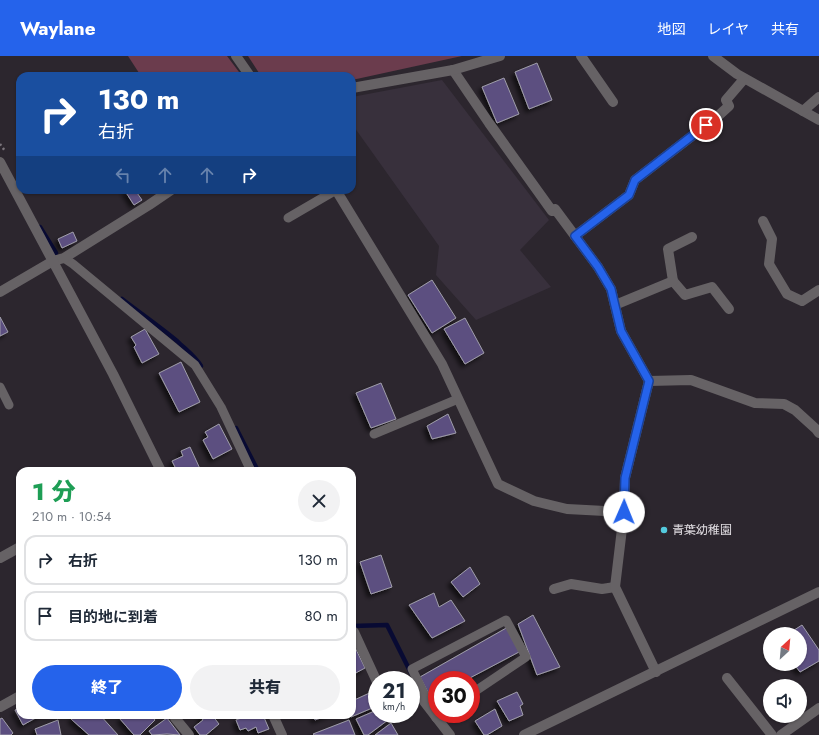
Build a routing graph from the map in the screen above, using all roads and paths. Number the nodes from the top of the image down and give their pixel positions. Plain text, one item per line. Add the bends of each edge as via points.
1 (236, 56) edge
2 (500, 56) edge
3 (581, 56) edge
4 (713, 56) edge
5 (483, 58) edge
6 (453, 70) junction
7 (247, 72) edge
8 (744, 79) junction
9 (356, 87) edge
10 (819, 97) edge
11 (613, 102) dead end
12 (803, 111) junction
13 (819, 120) edge
14 (0, 162) edge
15 (16, 192) edge
16 (17, 194) edge
17 (165, 194) edge
18 (329, 194) edge
19 (338, 194) edge
20 (288, 218) dead end
21 (763, 221) dead end
22 (575, 236) junction
23 (692, 237) dead end
24 (64, 258) junction
25 (53, 261) junction
26 (673, 281) junction
27 (819, 290) edge
28 (0, 292) edge
29 (615, 305) junction
30 (729, 310) dead end
31 (649, 381) junction
32 (0, 387) edge
33 (458, 399) junction
34 (9, 405) dead end
35 (374, 434) dead end
36 (819, 434) edge
37 (159, 467) edge
38 (250, 467) edge
39 (624, 512) junction
40 (16, 549) edge
41 (0, 558) edge
42 (615, 587) junction
43 (554, 589) dead end
44 (819, 592) edge
45 (356, 636) edge
46 (372, 671) edge
47 (656, 672) junction
48 (727, 678) dead end
49 (480, 688) edge
50 (420, 696) edge
51 (428, 697) edge
52 (16, 698) edge
53 (428, 704) edge
54 (0, 707) edge
55 (819, 708) edge
56 (176, 719) edge
57 (275, 719) edge
58 (443, 723) edge
59 (189, 735) edge
60 (282, 735) edge
61 (450, 735) edge
62 (524, 735) edge
63 (772, 735) edge
64 (781, 735) edge

1 - 7 street
2 - 5 street
3 - 11 street
4 - 8 street
5 - 6 street
6 - 9 street
6 - 22 street via 552,211 555,209
8 - 12 street
8 - 22 street via 726,100 729,106 635,180 629,195
10 - 12 street
12 - 13 street
14 - 15 street
16 - 25 street
17 - 24 street
18 - 20 lane
19 - 33 street via 442,364
21 - 27 street via 772,239 769,264 787,294 802,301
22 - 29 street via 611,289
23 - 26 street via 668,249
24 - 25 street
24 - 38 lane via 195,364 221,407
25 - 28 street
25 - 37 street
26 - 29 street
26 - 30 street via 685,295 712,287
29 - 31 street via 621,331
31 - 36 street via 691,380 755,403 784,404 795,410
31 - 39 street via 625,478
32 - 34 lane
33 - 35 lane
33 - 39 street via 498,484 534,502 567,509
39 - 42 street
40 - 41 street
42 - 43 street via 602,589 571,584
42 - 47 street
44 - 47 street
45 - 46 street
47 - 62 street
48 - 63 street
49 - 51 lane via 526,657 506,620 412,669
50 - 53 street
52 - 54 street
55 - 64 street
56 - 59 street
57 - 60 street
58 - 61 street

